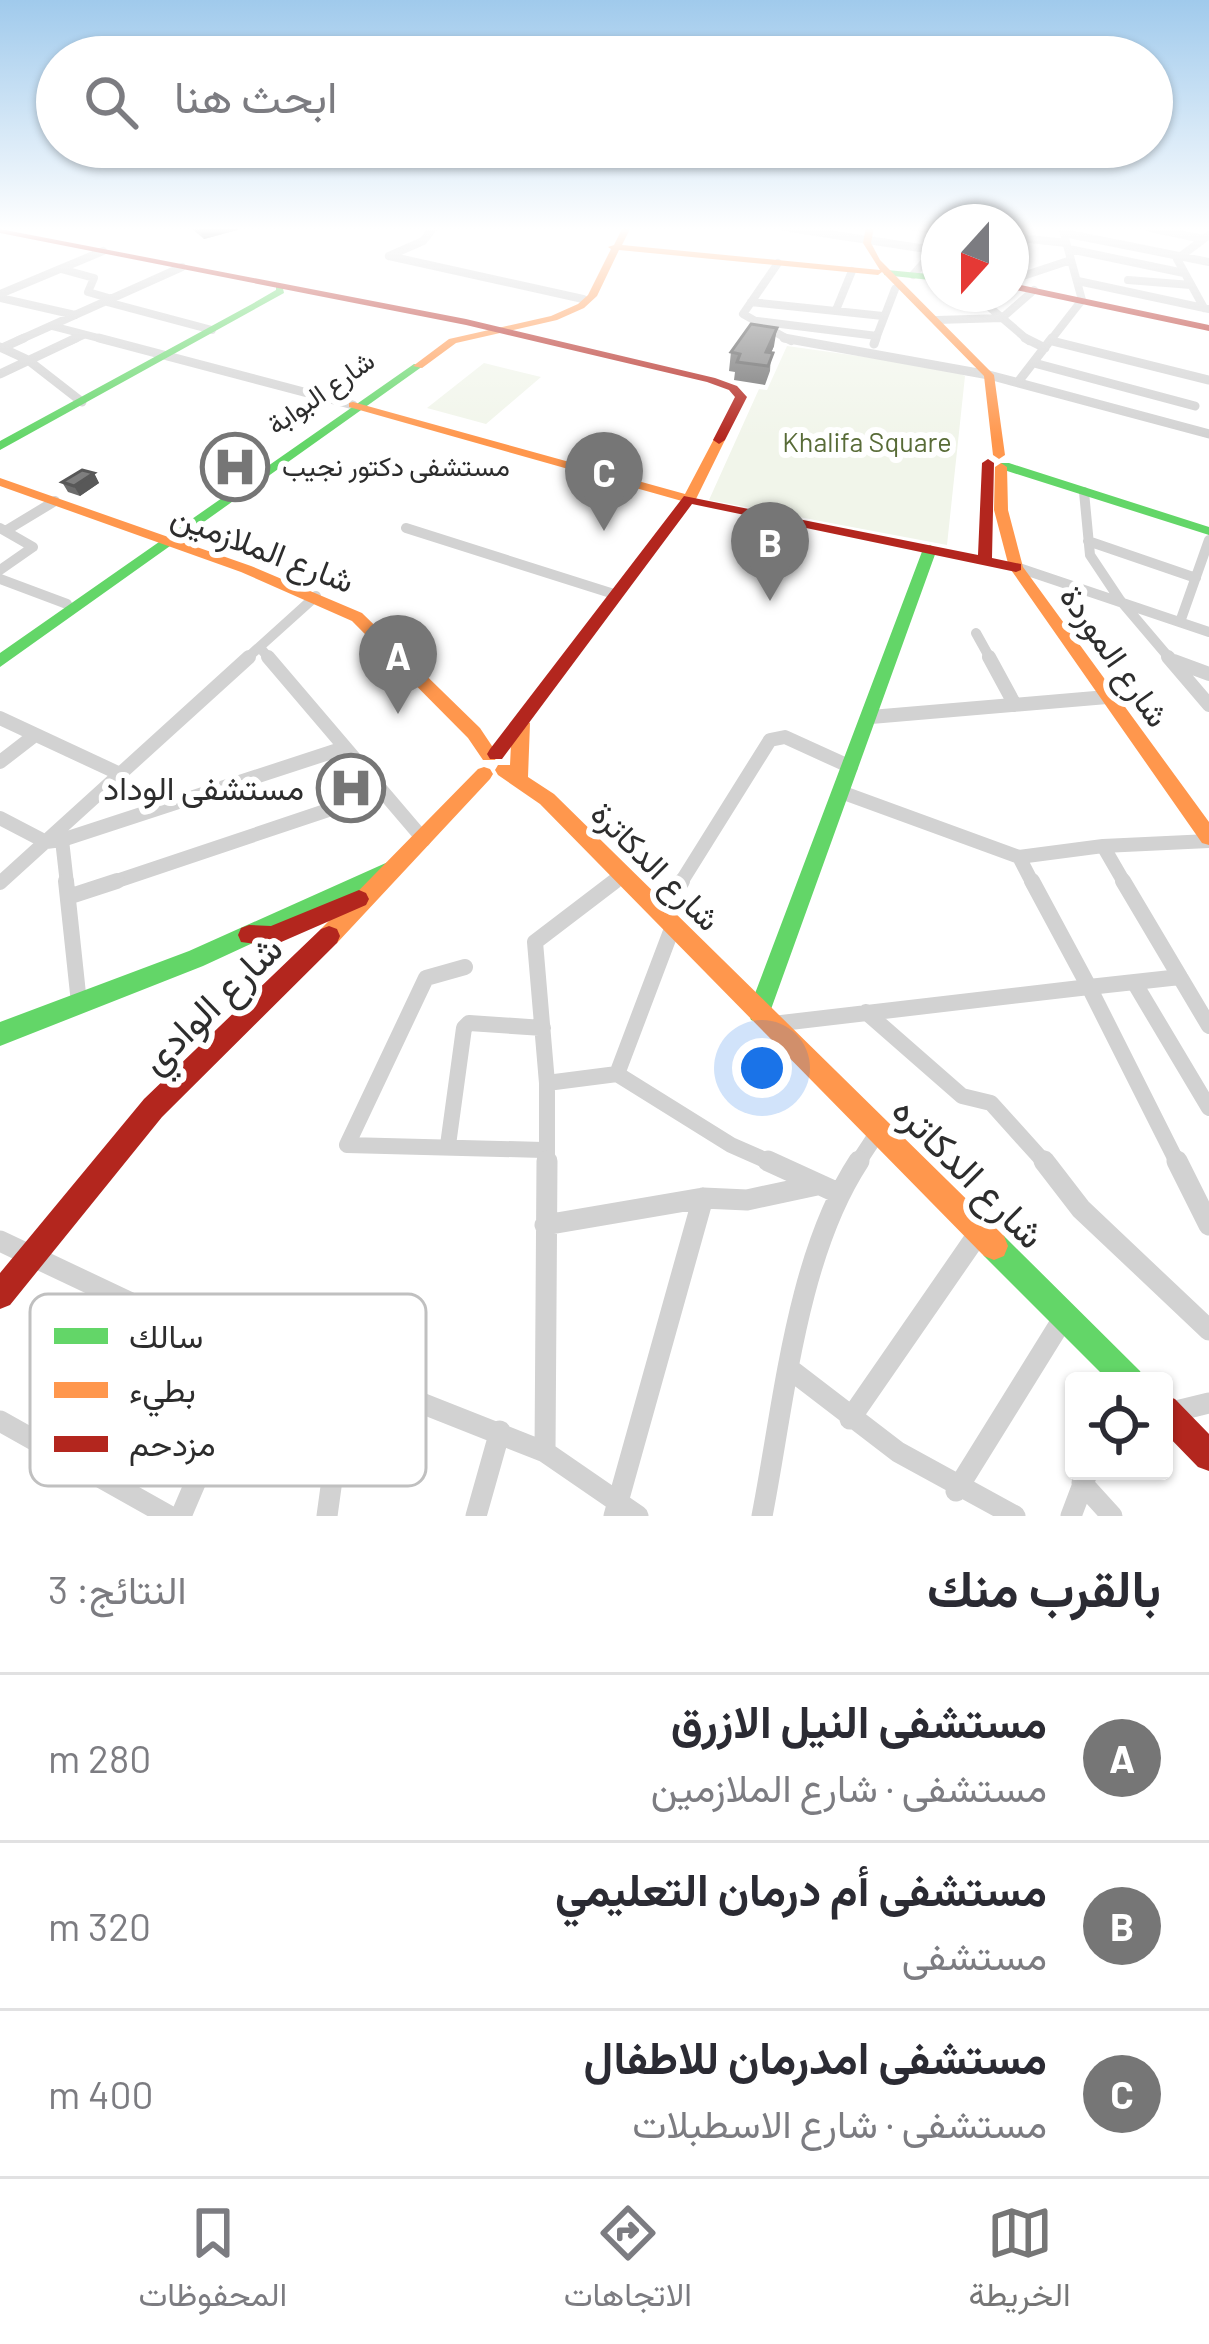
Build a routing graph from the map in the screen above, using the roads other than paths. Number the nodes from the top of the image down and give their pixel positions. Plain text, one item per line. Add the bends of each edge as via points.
1 (7, 298) edge
2 (103, 298) edge
3 (114, 298) edge
4 (270, 298) edge
5 (280, 298) edge
6 (331, 298) edge
7 (577, 298) edge
8 (590, 298) edge
9 (754, 298) edge
10 (841, 298) edge
11 (884, 298) edge
12 (908, 298) edge
13 (1025, 298) edge
14 (1075, 298) edge
15 (1106, 298) edge
16 (1159, 298) edge
17 (583, 299) joint
18 (109, 300) junction
19 (751, 302) junction
20 (255, 306) junction
21 (1206, 308) edge
22 (836, 310) junction
23 (995, 312) edge
24 (75, 316) junction
25 (883, 316) junction
26 (1002, 318) junction
27 (748, 320) junction
28 (937, 324) junction
29 (52, 326) junction
30 (465, 327) junction
31 (491, 327) junction
32 (1209, 328) edge
33 (212, 331) junction
34 (83, 334) junction
35 (877, 336) junction
36 (1048, 344) junction
37 (1, 348) edge
38 (871, 354) junction
39 (169, 355) junction
40 (28, 360) junction
41 (1034, 362) junction
42 (0, 374) edge
43 (984, 374) junction
44 (1208, 378) edge
45 (1018, 382) junction
46 (82, 402) junction
47 (356, 405) junction
48 (1196, 406) junction
49 (1184, 427) junction
50 (1209, 434) edge
51 (0, 446) edge
52 (998, 461) junction
53 (0, 482) edge
54 (1075, 487) junction
55 (689, 499) junction
56 (55, 502) junction
57 (725, 508) junction
58 (668, 526) junction
59 (406, 528) dead end
60 (3, 529) edge
61 (1209, 531) edge
62 (165, 540) junction
63 (1088, 541) junction
64 (930, 549) junction
65 (986, 560) junction
66 (1205, 565) edge
67 (1016, 567) junction
68 (0, 574) edge
69 (1195, 584) junction
70 (617, 595) junction
71 (316, 596) junction
72 (1209, 596) edge
73 (1120, 600) junction
74 (68, 604) junction
75 (1180, 622) junction
76 (1209, 632) edge
77 (976, 633) dead end
78 (261, 649) junction
79 (0, 651) edge
80 (0, 661) edge
81 (1173, 661) junction
82 (1209, 674) edge
83 (1106, 697) junction
84 (1015, 705) junction
85 (1209, 705) edge
86 (871, 717) junction
87 (0, 718) edge
88 (518, 723) junction
89 (470, 731) junction
90 (35, 735) junction
91 (344, 748) junction
92 (0, 762) edge
93 (496, 765) junction
94 (851, 767) junction
95 (120, 774) junction
96 (382, 792) junction
97 (841, 792) junction
98 (0, 818) edge
99 (1209, 839) edge
100 (424, 840) junction
101 (54, 841) junction
102 (1103, 846) junction
103 (1019, 857) junction
104 (398, 867) junction
105 (622, 874) junction
106 (0, 883) edge
107 (369, 895) junction
108 (71, 896) junction
109 (668, 920) junction
110 (249, 935) junction
111 (272, 936) junction
112 (465, 967) dead end
113 (289, 972) junction
114 (1180, 977) junction
115 (1134, 982) junction
116 (1089, 987) junction
117 (79, 1004) junction
118 (866, 1012) junction
119 (765, 1018) junction
120 (1209, 1026) edge
121 (543, 1028) junction
122 (0, 1034) edge
123 (617, 1074) junction
124 (547, 1083) junction
125 (1209, 1108) edge
126 (880, 1130) junction
127 (448, 1145) junction
128 (544, 1150) junction
129 (827, 1189) junction
130 (704, 1198) junction
131 (545, 1225) junction
132 (1209, 1225) edge
133 (980, 1230) junction
134 (0, 1241) edge
135 (31, 1258) junction
136 (109, 1294) edge
137 (0, 1295) edge
138 (1066, 1314) junction
139 (1209, 1330) edge
140 (791, 1370) junction
141 (1121, 1372) edge
142 (426, 1402) edge
143 (1209, 1403) edge
144 (1173, 1411) edge
145 (850, 1419) junction
146 (1173, 1419) edge
147 (0, 1421) edge
148 (500, 1431) junction
149 (30, 1438) edge
150 (545, 1452) junction
151 (1209, 1456) edge
152 (1084, 1480) edge
153 (1087, 1480) edge
154 (116, 1486) edge
155 (194, 1486) edge
156 (331, 1486) edge
157 (956, 1491) junction
158 (623, 1511) edge
159 (169, 1516) edge
160 (181, 1516) edge
161 (327, 1516) edge
162 (476, 1516) edge
163 (763, 1516) edge
164 (1015, 1516) edge
165 (1071, 1516) edge
166 (1112, 1516) edge

1 - 24 street
2 - 18 street
3 - 18 street
4 - 20 street
5 - 20 street
6 - 30 street
7 - 17 street
8 - 31 street, شارع البوابة via 540,322
9 - 19 street
10 - 22 street
11 - 25 street
12 - 28 street
13 - 26 street
14 - 36 street
15 - 32 street
16 - 21 street
17 - 31 street, شارع البوابة via 550,316
18 - 24 street
18 - 33 street
19 - 22 street
19 - 27 street
20 - 33 street
22 - 25 street
23 - 26 street
24 - 29 street
25 - 35 street
26 - 28 street
26 - 36 street via 1031,343
27 - 35 street
27 - 38 street via 789,340
28 - 43 street
29 - 34 street
29 - 37 street
30 - 31 street, شارع البوابة
30 - 47 street, شارع البوابة
31 - 47 street, شارع البوابة via 453,341
31 - 55 street, شارع الوادي via 738,391 736,414
33 - 39 street
34 - 39 street
34 - 40 street
35 - 38 street
36 - 41 street
36 - 44 street
37 - 40 street
38 - 43 street
39 - 46 street
39 - 47 street
40 - 42 street
40 - 46 street
41 - 45 street
41 - 48 street
43 - 45 street
43 - 52 street
44 - 48 street
45 - 49 street
46 - 51 street
47 - 55 street
47 - 62 street, شارع البوابة
48 - 49 street
49 - 50 street
52 - 54 street
52 - 65 street
52 - 67 street
53 - 56 street, شارع الملازمين
54 - 61 street
54 - 63 street
55 - 57 street
55 - 58 street, شارع الوادي
56 - 60 street
56 - 62 street, شارع الملازمين
57 - 58 street
57 - 64 street
58 - 70 street, شارع الوادي
59 - 70 street
60 - 68 street via 33,547
61 - 66 street
62 - 71 street, شارع الملازمين
62 - 74 street
62 - 80 street
63 - 69 street
63 - 73 street
64 - 65 street
64 - 86 street
65 - 67 street
66 - 69 street
67 - 73 street
67 - 83 street, شارع الموردة
68 - 74 street
69 - 72 street
69 - 75 street
70 - 88 street, شارع الوادي
71 - 78 street
71 - 89 street, شارع الملازمين via 366,623
73 - 75 street
73 - 81 street
74 - 79 street
75 - 76 street
77 - 84 street
78 - 91 street
78 - 95 street
81 - 82 street
81 - 85 street
83 - 84 street
83 - 99 street, شارع الموردة
84 - 86 street
86 - 94 street
87 - 90 street
88 - 89 street
88 - 93 street, شارع الوادي
88 - 93 street via 517,752
89 - 93 street, شارع الملازمين via 466,739
90 - 92 street
90 - 95 street
91 - 96 street
91 - 101 street
93 - 100 street, شارع الوادي
93 - 105 street, شارع الدكاترة via 548,799
94 - 97 street
94 - 109 street via 785,737 770,740
95 - 101 street
96 - 100 street
96 - 108 street
97 - 103 street
97 - 119 street
98 - 101 street
99 - 102 street
100 - 104 street, شارع الوادي
101 - 106 street
101 - 108 street
102 - 103 street
102 - 114 street
103 - 116 street
104 - 107 street, شارع الوادي
104 - 110 street
105 - 109 street, شارع الدكاترة
105 - 121 street via 536,942
107 - 111 street
107 - 113 street, شارع الوادي
108 - 117 street
109 - 119 street, شارع الدكاترة
109 - 123 street
110 - 111 street
110 - 117 street
111 - 113 street
112 - 127 street via 426,978 347,1144
113 - 135 street, شارع الوادي via 138,1124
114 - 115 street
114 - 120 street
115 - 116 street
115 - 125 street
116 - 118 street
116 - 132 street
117 - 122 street
118 - 119 street
118 - 139 street via 962,1096 991,1103 1018,1127 1082,1209
119 - 126 street, شارع الدكاتره
121 - 124 street
121 - 127 street via 464,1028
123 - 124 street
123 - 129 street via 731,1145
124 - 128 street
126 - 129 street
126 - 133 street, شارع الدكاتره
127 - 128 street
128 - 131 street
129 - 130 street
129 - 140 street
130 - 131 street
130 - 158 street
131 - 150 street
133 - 138 street, شارع الدكاتره
133 - 145 street
134 - 135 street
135 - 136 street
135 - 137 street, شارع الوادي
138 - 141 street, شارع الدكاتره
138 - 157 street
140 - 145 street
140 - 163 street
142 - 148 street
143 - 144 street
145 - 157 street
146 - 151 street
147 - 149 street
148 - 150 street
148 - 162 street
150 - 158 street
152 - 165 street
153 - 166 street
154 - 159 street
155 - 160 street
156 - 161 street
157 - 164 street

